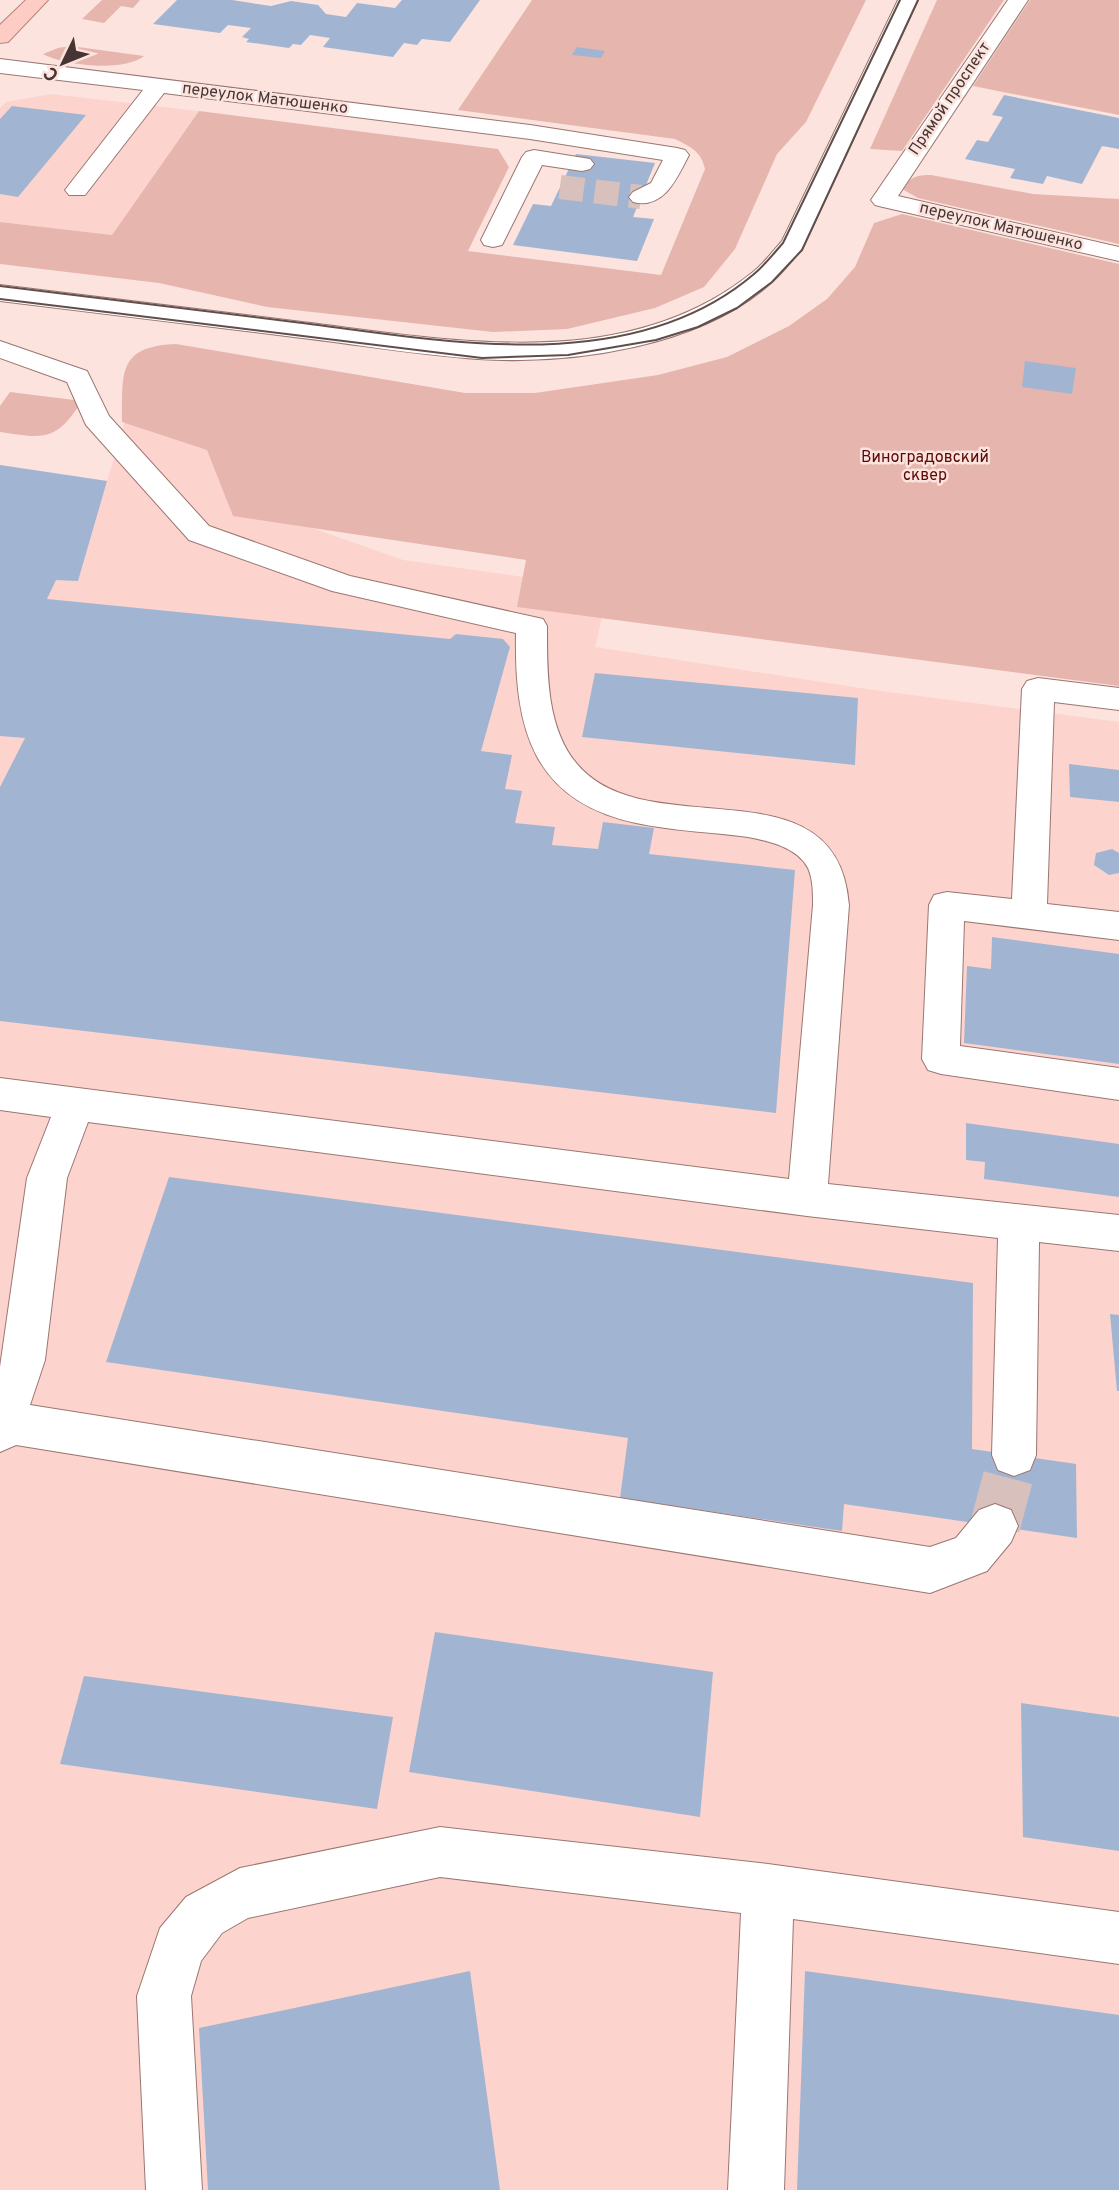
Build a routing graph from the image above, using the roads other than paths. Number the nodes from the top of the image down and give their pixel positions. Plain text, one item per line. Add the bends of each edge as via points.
1 (38, 0) edge
2 (908, 0) edge
3 (1018, 0) edge
4 (0, 37) edge
5 (0, 66) edge
6 (159, 85) junction
7 (530, 132) junction
8 (534, 158) junction
9 (667, 174) junction
10 (551, 184) dead end
11 (76, 190) dead end
12 (641, 197) dead end
13 (883, 200) joint
14 (494, 240) dead end
15 (1119, 254) edge
16 (0, 293) edge
17 (0, 349) edge
18 (1119, 699) edge
19 (1028, 914) junction
20 (1119, 926) edge
21 (1119, 1084) edge
22 (0, 1094) edge
23 (75, 1104) junction
24 (807, 1199) junction
25 (1019, 1222) junction
26 (1119, 1233) edge
27 (2, 1427) edge
28 (1014, 1455) tunnel mouth
29 (995, 1526) tunnel mouth
30 (768, 1889) junction
31 (1119, 1938) edge
32 (174, 2190) edge
33 (756, 2190) edge

1 - 4 main road
2 - 16 street via 793,244 765,276 727,303 652,333 531,352 455,349
3 - 13 street, Прямой проспект
5 - 6 street, переулок Матюшенко
6 - 7 street, переулок Матюшенко
6 - 11 street
7 - 8 street
7 - 9 street, переулок Матюшенко via 677,155
8 - 9 street
8 - 10 street via 542,181
8 - 14 street
9 - 12 street via 660,187
13 - 15 street, переулок Матюшенко
17 - 24 street via 78,377 96,419 199,533 343,584 532,626 530,672 538,717 551,754 572,781 608,803 766,828 795,837 819,856 828,878 831,905
18 - 19 street via 1038,689
19 - 20 street
19 - 21 street via 947,905 941,1059
22 - 23 street
23 - 24 street
23 - 27 street via 47,1178 24,1360
24 - 25 street
25 - 26 street
25 - 28 street
27 - 29 street via 930,1570 971,1555
30 - 31 street
30 - 32 street via 440,1852 240,1895 204,1914 179,1947 163,1996
30 - 33 street

